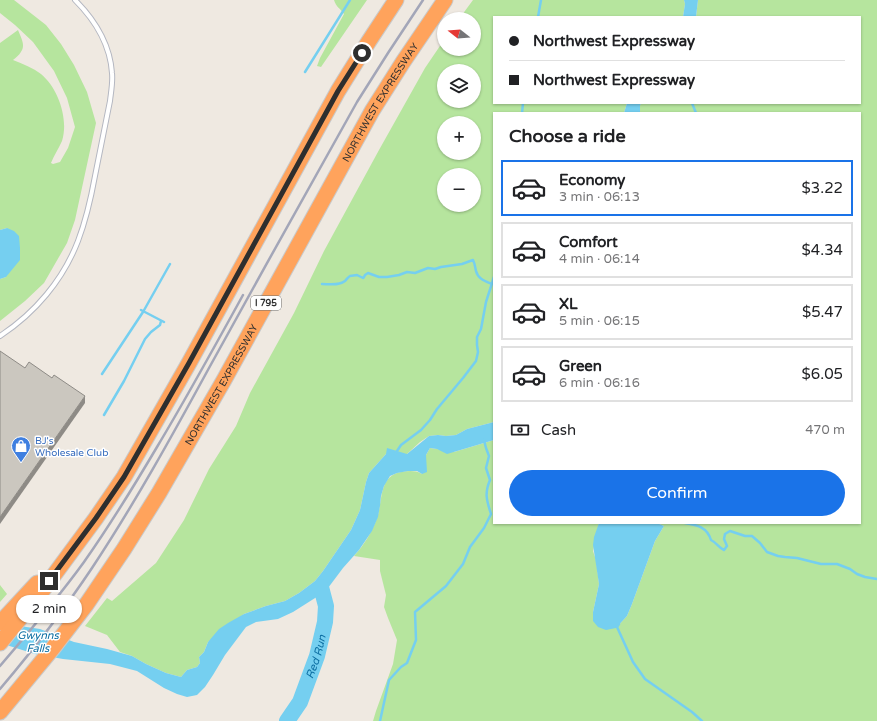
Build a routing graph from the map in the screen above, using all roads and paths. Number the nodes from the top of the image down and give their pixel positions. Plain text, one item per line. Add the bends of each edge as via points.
1 (76, 0) edge
2 (396, 0) edge
3 (445, 0) edge
4 (0, 336) edge
5 (35, 593) junction
6 (0, 623) edge
7 (0, 643) edge
8 (0, 712) edge

1 - 4 lane via 100,32 108,49 112,74 110,101 91,196 72,256 59,279 31,312
2 - 5 highway via 338,91 124,477 96,518
3 - 8 highway, NORTHWEST EXPRESSWAY / I 795 via 372,111 220,387 124,550 86,605
5 - 6 highway
5 - 7 highway

